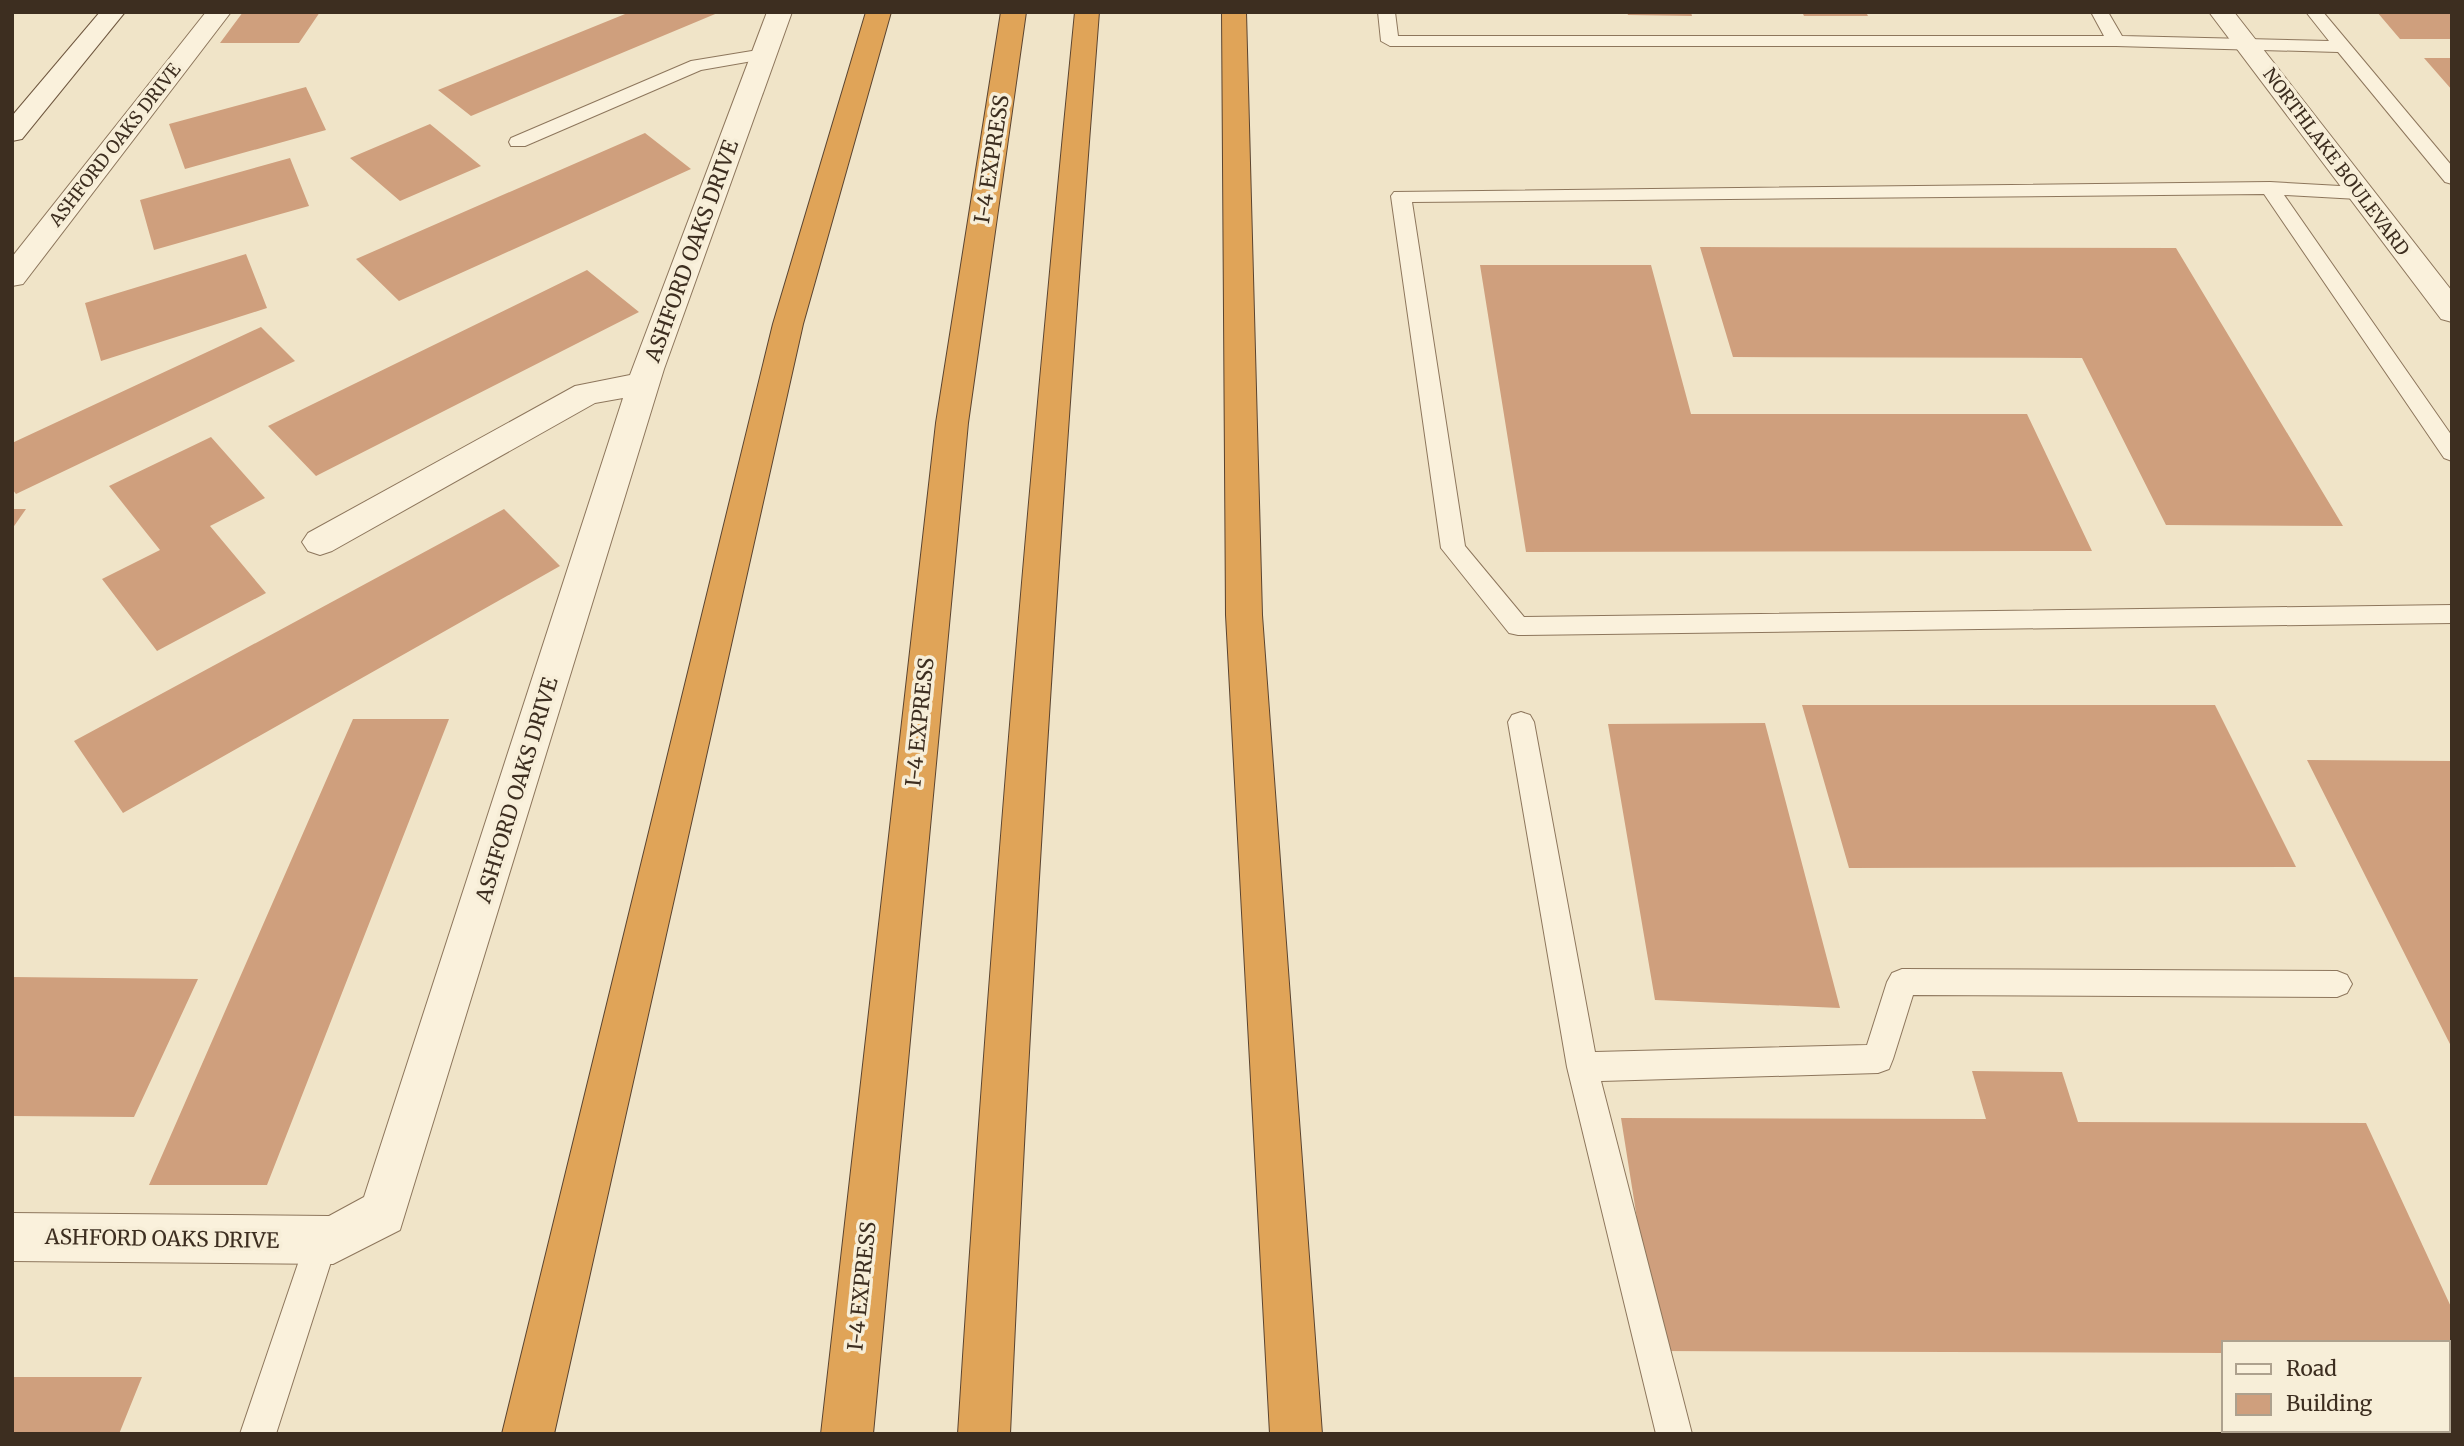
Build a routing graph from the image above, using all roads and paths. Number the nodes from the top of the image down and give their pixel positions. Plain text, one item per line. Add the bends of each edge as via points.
1 (113, 12) edge
2 (219, 12) edge
3 (780, 12) edge
4 (879, 12) edge
5 (1014, 12) edge
6 (1087, 12) edge
7 (1234, 12) edge
8 (1386, 12) edge
9 (2099, 12) edge
10 (2221, 12) edge
11 (2314, 12) edge
12 (2116, 41) junction
13 (2248, 47) junction
14 (2343, 47) junction
15 (764, 54) junction
16 (12, 133) edge
17 (518, 142) dead end
18 (2452, 178) edge
19 (2270, 188) junction
20 (2358, 193) junction
21 (12, 277) edge
22 (2452, 312) edge
23 (644, 383) junction
24 (2452, 453) edge
25 (320, 542) dead end
26 (2452, 614) edge
27 (1521, 722) dead end
28 (2337, 984) dead end
29 (1582, 1067) junction
30 (12, 1237) edge
31 (322, 1240) junction
32 (258, 1434) edge
33 (528, 1434) edge
34 (847, 1434) edge
35 (984, 1434) edge
36 (1296, 1434) edge
37 (1674, 1434) edge

1 - 16 street
2 - 21 street, ASHFORD OAKS DRIVE
3 - 15 street, ASHFORD OAKS DRIVE
4 - 33 highway via 788,324
5 - 34 highway, I-4 EXPRESS via 952,423
6 - 35 highway via 1047,464
7 - 36 highway via 1244,615
8 - 12 lane via 1390,41
9 - 12 lane
10 - 13 street, NORTHLAKE BOULEVARD
11 - 14 lane
12 - 13 lane
13 - 14 lane
13 - 20 street, NORTHLAKE BOULEVARD
14 - 18 lane
15 - 17 lane via 697,65
15 - 23 street, ASHFORD OAKS DRIVE
19 - 20 lane
19 - 24 lane
19 - 26 lane via 1401,196 1453,548 1518,626
20 - 22 street, NORTHLAKE BOULEVARD
23 - 25 street via 586,394
23 - 31 street, ASHFORD OAKS DRIVE via 383,1213 333,1240
27 - 29 lane
28 - 29 lane via 1902,982 1878,1059
29 - 37 lane
30 - 31 street, ASHFORD OAKS DRIVE
31 - 32 lane

